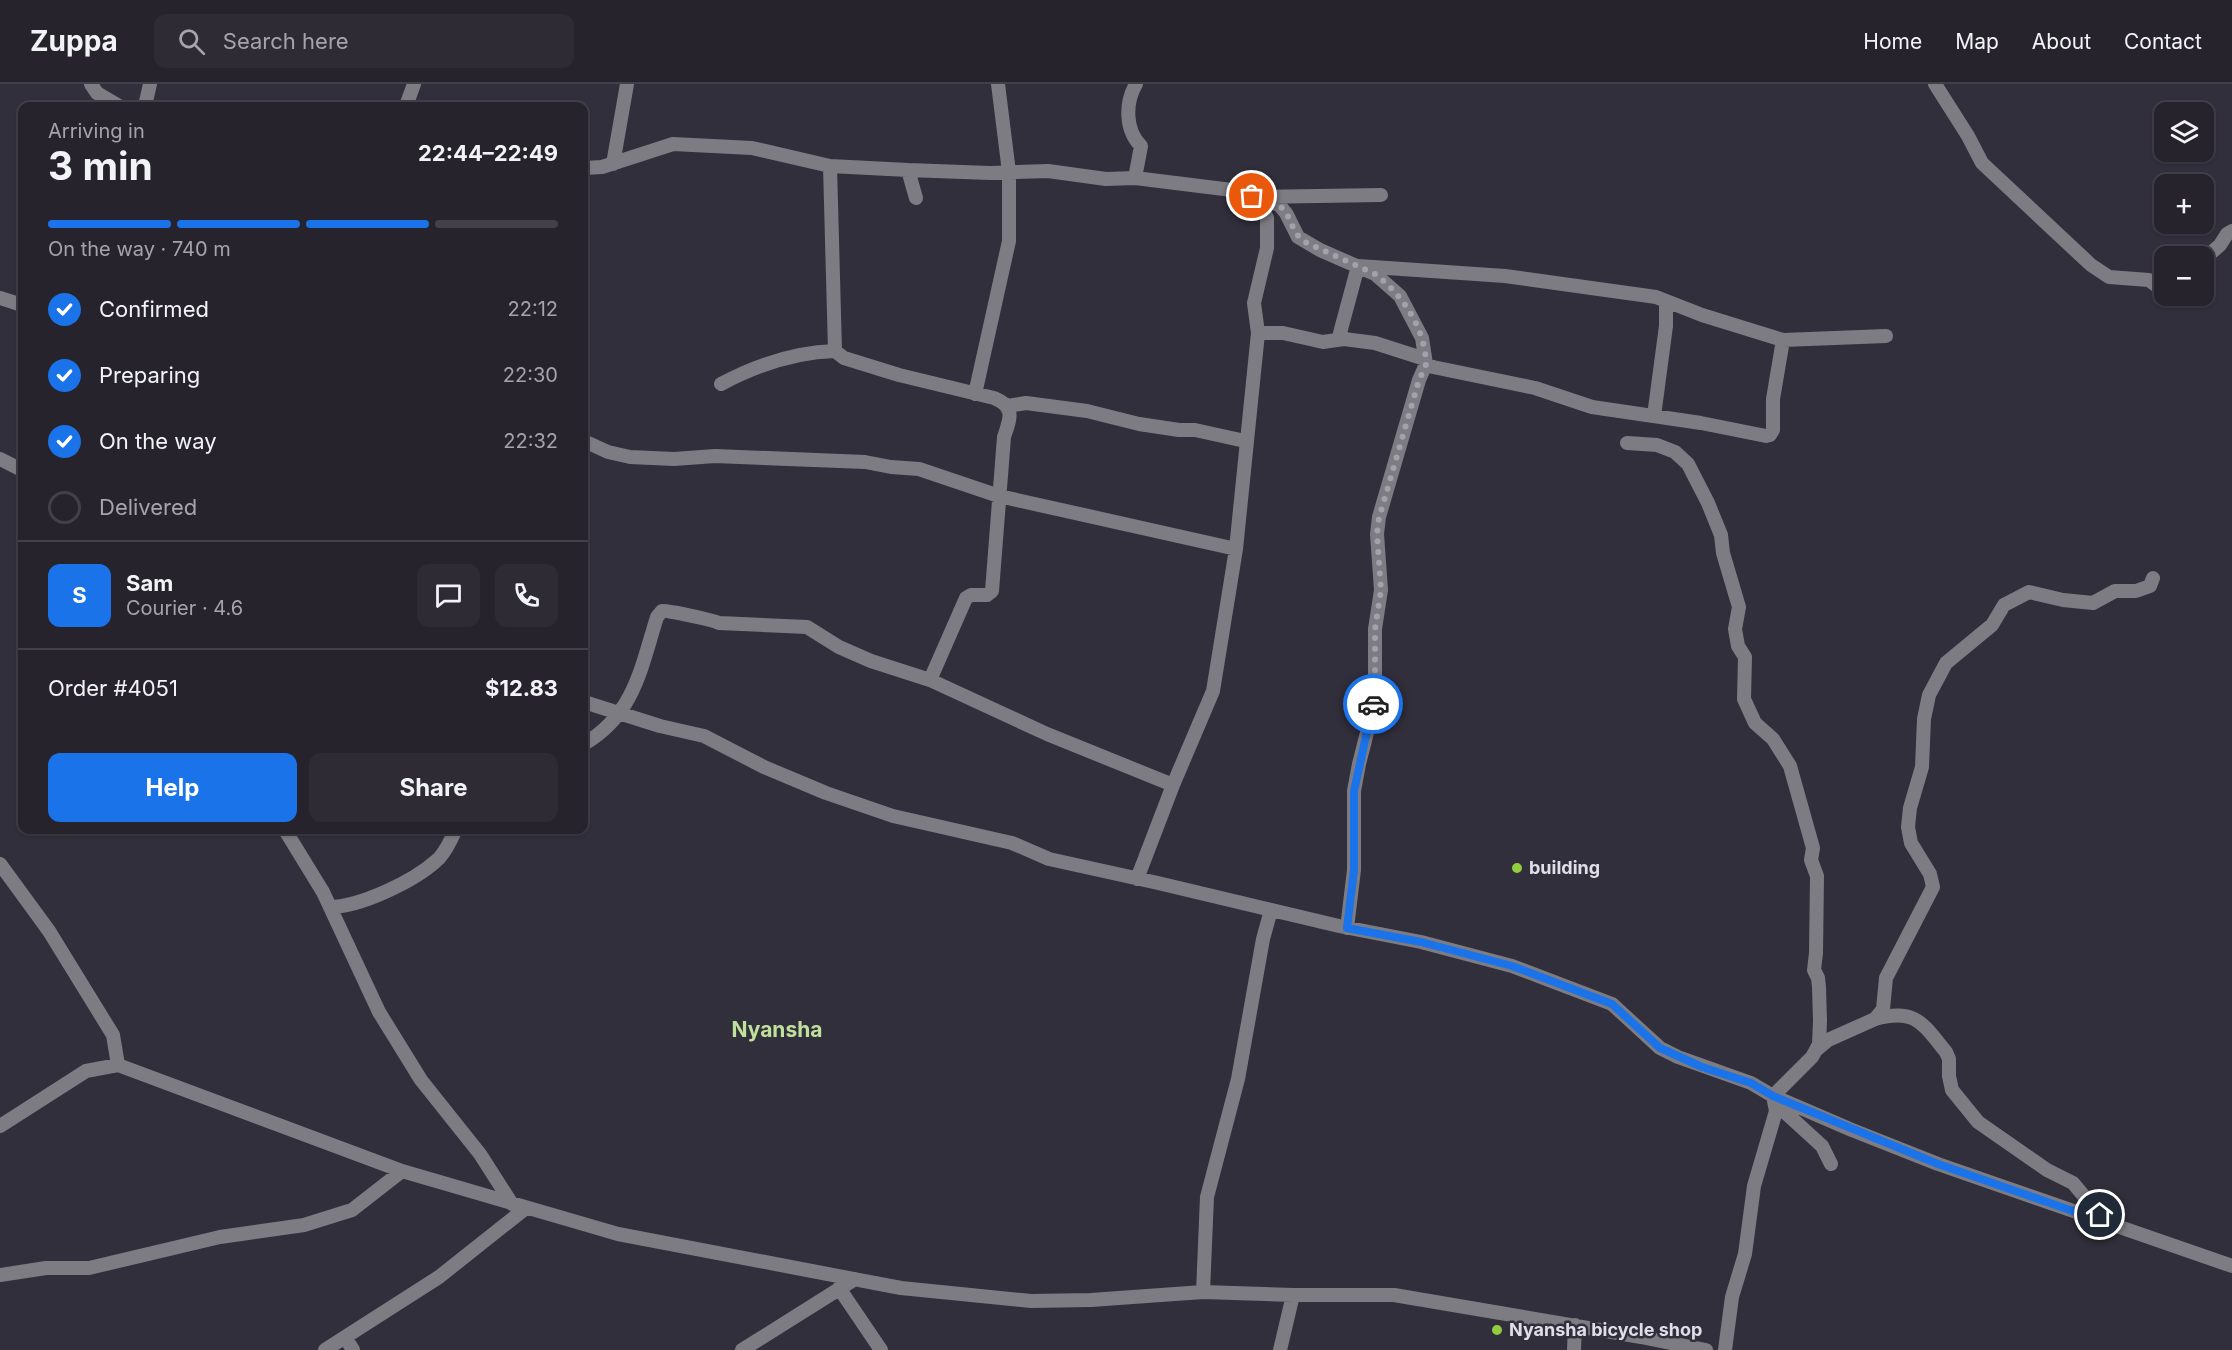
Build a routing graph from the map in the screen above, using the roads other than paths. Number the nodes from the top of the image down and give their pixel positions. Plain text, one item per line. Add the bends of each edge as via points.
1 (91, 84) edge
2 (150, 84) edge
3 (414, 84) edge
4 (627, 84) edge
5 (998, 84) edge
6 (1136, 84) edge
7 (1935, 84) edge
8 (112, 102) edge
9 (146, 102) edge
10 (407, 102) edge
11 (613, 164) junction
12 (831, 166) junction
13 (588, 168) edge
14 (908, 170) junction
15 (1009, 172) junction
16 (1135, 178) junction
17 (1381, 195) dead end
18 (1258, 196) junction
19 (916, 198) dead end
20 (2232, 231) edge
21 (2214, 250) edge
22 (1358, 266) junction
23 (2154, 284) edge
24 (0, 298) edge
25 (1666, 301) junction
26 (18, 304) edge
27 (1258, 333) junction
28 (1886, 336) dead end
29 (1344, 339) junction
30 (1783, 340) junction
31 (835, 351) junction
32 (1425, 361) junction
33 (721, 384) dead end
34 (975, 394) junction
35 (1007, 406) junction
36 (1654, 416) junction
37 (1245, 441) junction
38 (588, 443) edge
39 (1627, 443) dead end
40 (0, 459) edge
41 (18, 468) edge
42 (999, 496) junction
43 (1236, 549) junction
44 (2153, 578) dead end
45 (930, 680) junction
46 (588, 703) edge
47 (621, 714) junction
48 (588, 742) edge
49 (1173, 785) junction
50 (288, 834) edge
51 (454, 834) edge
52 (0, 864) edge
53 (1137, 879) junction
54 (330, 907) junction
55 (1271, 910) junction
56 (1347, 928) junction
57 (1875, 1019) junction
58 (1816, 1050) junction
59 (118, 1065) junction
60 (1773, 1096) junction
61 (0, 1126) edge
62 (1831, 1164) dead end
63 (402, 1172) junction
64 (512, 1204) junction
65 (526, 1208) junction
66 (2107, 1223) junction
67 (2231, 1267) edge
68 (0, 1275) edge
69 (855, 1279) junction
70 (839, 1288) junction
71 (1203, 1292) junction
72 (1293, 1295) junction
73 (1575, 1325) junction
74 (345, 1337) junction
75 (325, 1350) edge
76 (353, 1350) edge
77 (742, 1350) edge
78 (881, 1350) edge
79 (1280, 1350) edge
80 (1574, 1350) edge
81 (1706, 1350) edge
82 (1725, 1350) edge

1 - 8 street
2 - 9 street
3 - 10 street
4 - 11 street
5 - 15 street
6 - 16 street via 1129,105 1130,133 1141,146
7 - 23 street via 1982,163 2065,241 2109,277
11 - 12 street via 673,144 752,148
11 - 13 street
12 - 14 street
12 - 31 street
14 - 15 street
14 - 19 street
15 - 16 street
15 - 34 street via 1009,241
16 - 18 street
17 - 18 street
18 - 22 street via 1279,205 1305,242
18 - 27 street via 1267,218 1267,248 1254,303
20 - 21 street
22 - 25 street via 1505,276
22 - 29 street via 1340,333
22 - 32 street via 1375,274 1400,297 1422,338
24 - 26 street
25 - 30 street
25 - 36 street
27 - 29 street via 1283,333 1323,342
27 - 37 street
28 - 30 street
29 - 32 street via 1375,343
30 - 36 street via 1770,435
31 - 33 street via 801,354
31 - 34 street via 844,358 882,370
32 - 36 street via 1433,368 1535,387 1592,407
32 - 56 street via 1379,518 1381,590 1375,629 1375,687 1354,791 1354,870
34 - 35 street
35 - 37 street via 1026,403 1087,411 1139,424 1195,429
35 - 42 street via 1009,424 1004,437
37 - 43 street
38 - 42 street via 630,457 865,462 919,469
39 - 58 street via 1664,447 1683,458 1721,536 1739,607 1735,629 1745,657 1744,699 1755,723 1773,738 1790,766 1813,848 1811,860 1817,876 1814,970 1818,978 1820,1021
40 - 41 street
42 - 43 street
42 - 45 street via 992,591 966,598
43 - 49 street via 1213,691
44 - 57 street via 2150,586 2115,591 2093,603 2029,592 2004,604 1992,625 1946,663 1927,703 1922,767 1908,827 1911,843 1930,874 1933,887 1886,978 1882,1009
45 - 47 street via 871,661 807,627 719,623 667,610 657,617 637,683
45 - 49 street via 1047,734
46 - 47 street
47 - 48 street
47 - 53 street via 704,736 826,793 893,816 1012,843 1049,860
49 - 53 street
50 - 54 street
51 - 54 street via 438,860 426,869 387,892 349,906
52 - 59 street via 49,931 113,1035
53 - 55 street
54 - 64 street via 391,1032 421,1080 480,1154
55 - 56 street
55 - 71 street via 1238,1079 1206,1197
56 - 60 street via 1512,966 1612,1004 1660,1048 1751,1083
57 - 58 street via 1828,1040
57 - 66 street via 1903,1014 1915,1019 1946,1052 1952,1090 1978,1122 2047,1170 2073,1183
58 - 60 street
59 - 61 street via 86,1071
59 - 63 street
60 - 62 street via 1822,1146
60 - 66 street via 1938,1164
60 - 82 street via 1776,1111 1754,1186
63 - 64 street
63 - 68 street via 351,1210 304,1225 220,1237 89,1268 46,1268
64 - 65 street
65 - 69 street via 618,1234
65 - 74 street via 439,1277
66 - 67 street
69 - 70 street
69 - 71 street via 908,1289 1030,1301
70 - 77 street
70 - 78 street
71 - 72 street
72 - 73 street via 1394,1295
72 - 79 street
73 - 80 street
73 - 81 street
74 - 75 street
74 - 76 street

